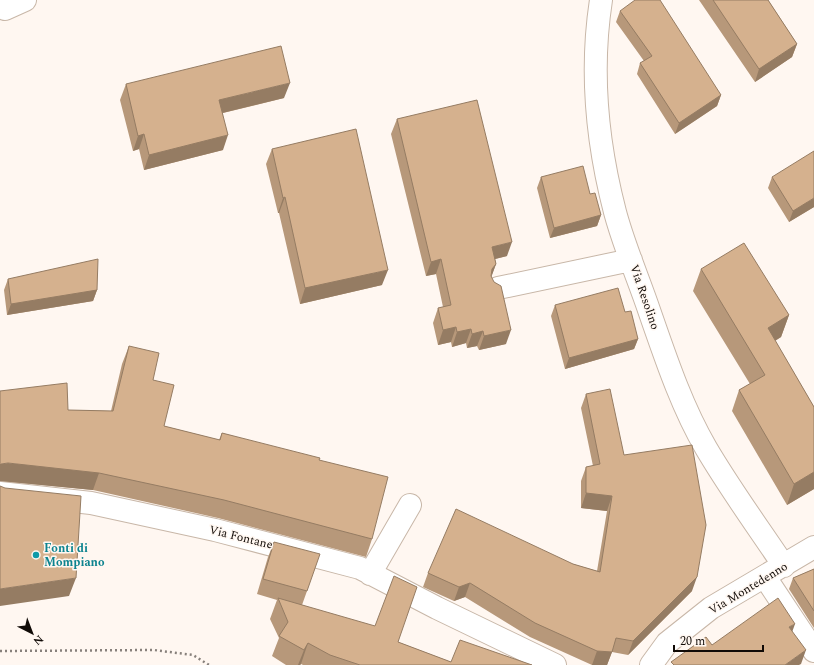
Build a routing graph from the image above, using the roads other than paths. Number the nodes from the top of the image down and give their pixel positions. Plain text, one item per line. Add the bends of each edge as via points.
1 (0, 0) edge
2 (25, 0) edge
3 (601, 0) edge
4 (632, 260) junction
5 (498, 288) edge
6 (0, 493) edge
7 (410, 505) dead end
8 (814, 548) edge
9 (784, 566) junction
10 (370, 574) junction
11 (765, 577) junction
12 (814, 651) edge
13 (555, 665) edge
14 (651, 665) edge

1 - 2 street via 5,9
3 - 4 street, Via Resolino via 595,54 597,107 607,178 615,213
4 - 5 street
4 - 9 street, Via Resolino via 668,364 692,420 710,454
6 - 10 street, Via Fontane via 91,503 215,530 360,568
7 - 10 street
8 - 9 street, Via Montedenno
9 - 11 street, Via Montedenno
10 - 13 street, Via Fontane
11 - 12 street
11 - 14 street, Via Montedenno via 711,608 667,643

